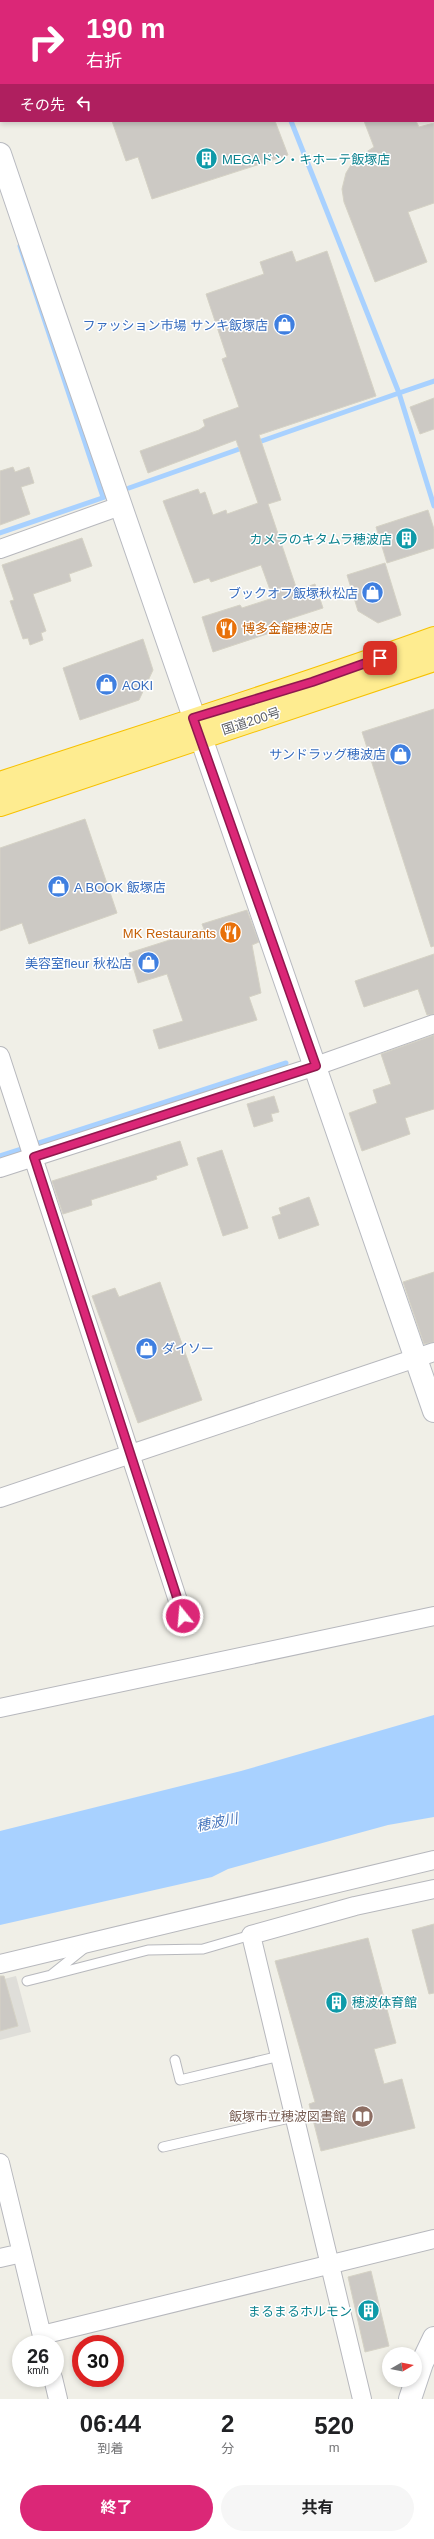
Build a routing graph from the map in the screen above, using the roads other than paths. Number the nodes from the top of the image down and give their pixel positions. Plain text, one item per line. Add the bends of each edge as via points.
1 (0, 154) edge
2 (120, 506) junction
3 (0, 549) edge
4 (434, 638) edge
5 (434, 660) edge
6 (196, 728) junction
7 (0, 783) edge
8 (0, 806) edge
9 (434, 1024) edge
10 (0, 1056) edge
11 (316, 1066) junction
12 (34, 1157) junction
13 (0, 1168) edge
14 (425, 1355) edge
15 (434, 1411) edge
16 (132, 1453) junction
17 (0, 1498) edge
18 (183, 1616) dead end
19 (434, 1616) edge
20 (2, 1706) edge
21 (434, 1860) edge
22 (434, 1889) edge
23 (251, 1935) junction
24 (91, 1944) junction
25 (0, 1964) edge
26 (51, 1975) junction
27 (28, 1981) dead end
28 (280, 2056) junction
29 (175, 2060) dead end
30 (294, 2117) junction
31 (163, 2147) dead end
32 (0, 2163) edge
33 (434, 2239) edge
34 (22, 2253) junction
35 (0, 2258) edge
36 (329, 2266) junction
37 (42, 2335) edge
38 (62, 2335) edge
39 (434, 2338) edge
40 (55, 2387) edge
41 (58, 2399) edge
42 (362, 2399) edge
43 (410, 2399) edge

1 - 2 street
2 - 3 street
2 - 6 street
4 - 6 highway, 国道200号
5 - 6 highway, 国道200号
6 - 7 highway, 国道200号
6 - 8 highway, 国道200号
6 - 11 street
9 - 11 street
10 - 12 street
11 - 12 street
11 - 14 street
12 - 13 street
12 - 16 street
14 - 15 street
14 - 16 street
16 - 17 street
16 - 18 street
19 - 20 street
21 - 24 street
22 - 23 street via 359,1905
23 - 26 lane via 203,1949 148,1950
23 - 28 street
24 - 25 street
24 - 26 lane
26 - 27 lane
28 - 29 lane via 180,2080
28 - 30 street
30 - 31 lane
30 - 36 street
32 - 34 street
33 - 36 street
34 - 35 street
34 - 37 street
36 - 38 street
36 - 42 street
39 - 43 street via 422,2363
40 - 41 street

